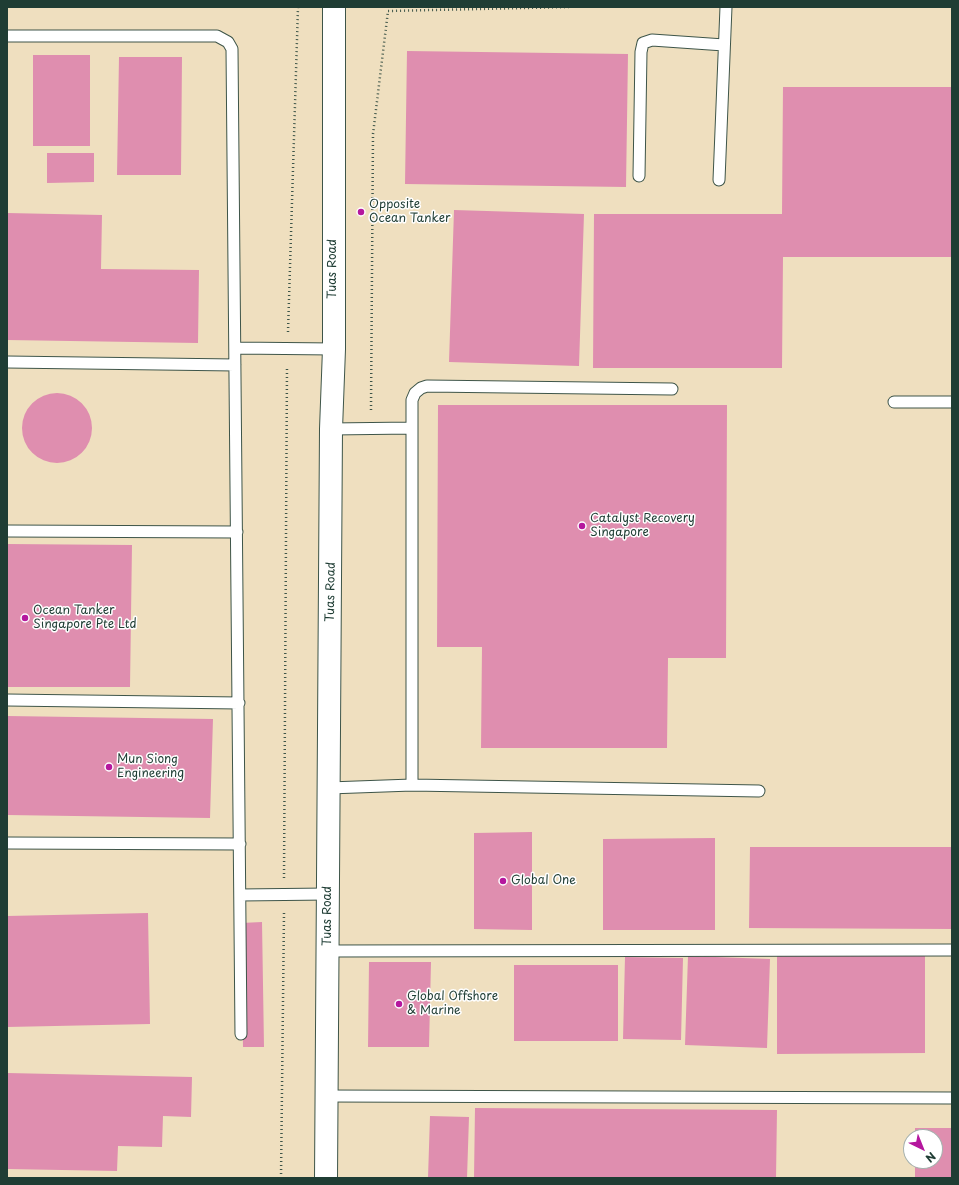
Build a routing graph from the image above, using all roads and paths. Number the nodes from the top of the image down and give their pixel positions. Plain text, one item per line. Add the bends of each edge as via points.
1 (298, 7) edge
2 (334, 7) edge
3 (570, 7) edge
4 (726, 7) edge
5 (7, 36) edge
6 (724, 45) junction
7 (640, 176) dead end
8 (719, 180) dead end
9 (235, 348) junction
10 (287, 349) junction
11 (334, 350) junction
12 (7, 362) edge
13 (235, 365) junction
14 (672, 389) dead end
15 (894, 402) dead end
16 (952, 402) edge
17 (371, 428) junction
18 (412, 428) junction
19 (331, 429) junction
20 (7, 531) edge
21 (237, 532) junction
22 (7, 700) edge
23 (239, 703) junction
24 (412, 785) junction
25 (329, 788) junction
26 (759, 791) dead end
27 (7, 843) edge
28 (240, 844) junction
29 (284, 894) junction
30 (328, 894) junction
31 (240, 895) junction
32 (952, 950) edge
33 (327, 951) junction
34 (241, 1034) dead end
35 (326, 1096) junction
36 (952, 1098) edge
37 (281, 1178) edge
38 (326, 1178) edge

1 - 10 path
2 - 11 street, Tuas Road
3 - 17 path via 388,11 373,134
4 - 6 lane
5 - 9 lane via 217,36 228,42 232,49
6 - 7 lane via 652,40 643,43
6 - 8 lane
9 - 10 lane
9 - 13 lane
10 - 11 lane
10 - 29 path
11 - 19 street, Tuas Road
12 - 13 lane
13 - 21 lane
14 - 18 lane via 427,386 421,388 412,400
15 - 16 lane
17 - 18 lane
17 - 19 lane
18 - 24 lane
19 - 25 street, Tuas Road
20 - 21 lane
21 - 23 lane
22 - 23 lane
23 - 28 lane
24 - 25 lane
24 - 26 lane
25 - 30 street, Tuas Road
27 - 28 lane
28 - 31 lane
29 - 30 lane
29 - 31 lane
29 - 37 path
30 - 33 street, Tuas Road
31 - 34 lane
32 - 33 lane
33 - 35 street, Tuas Road
35 - 36 lane
35 - 38 street, Tuas Road

